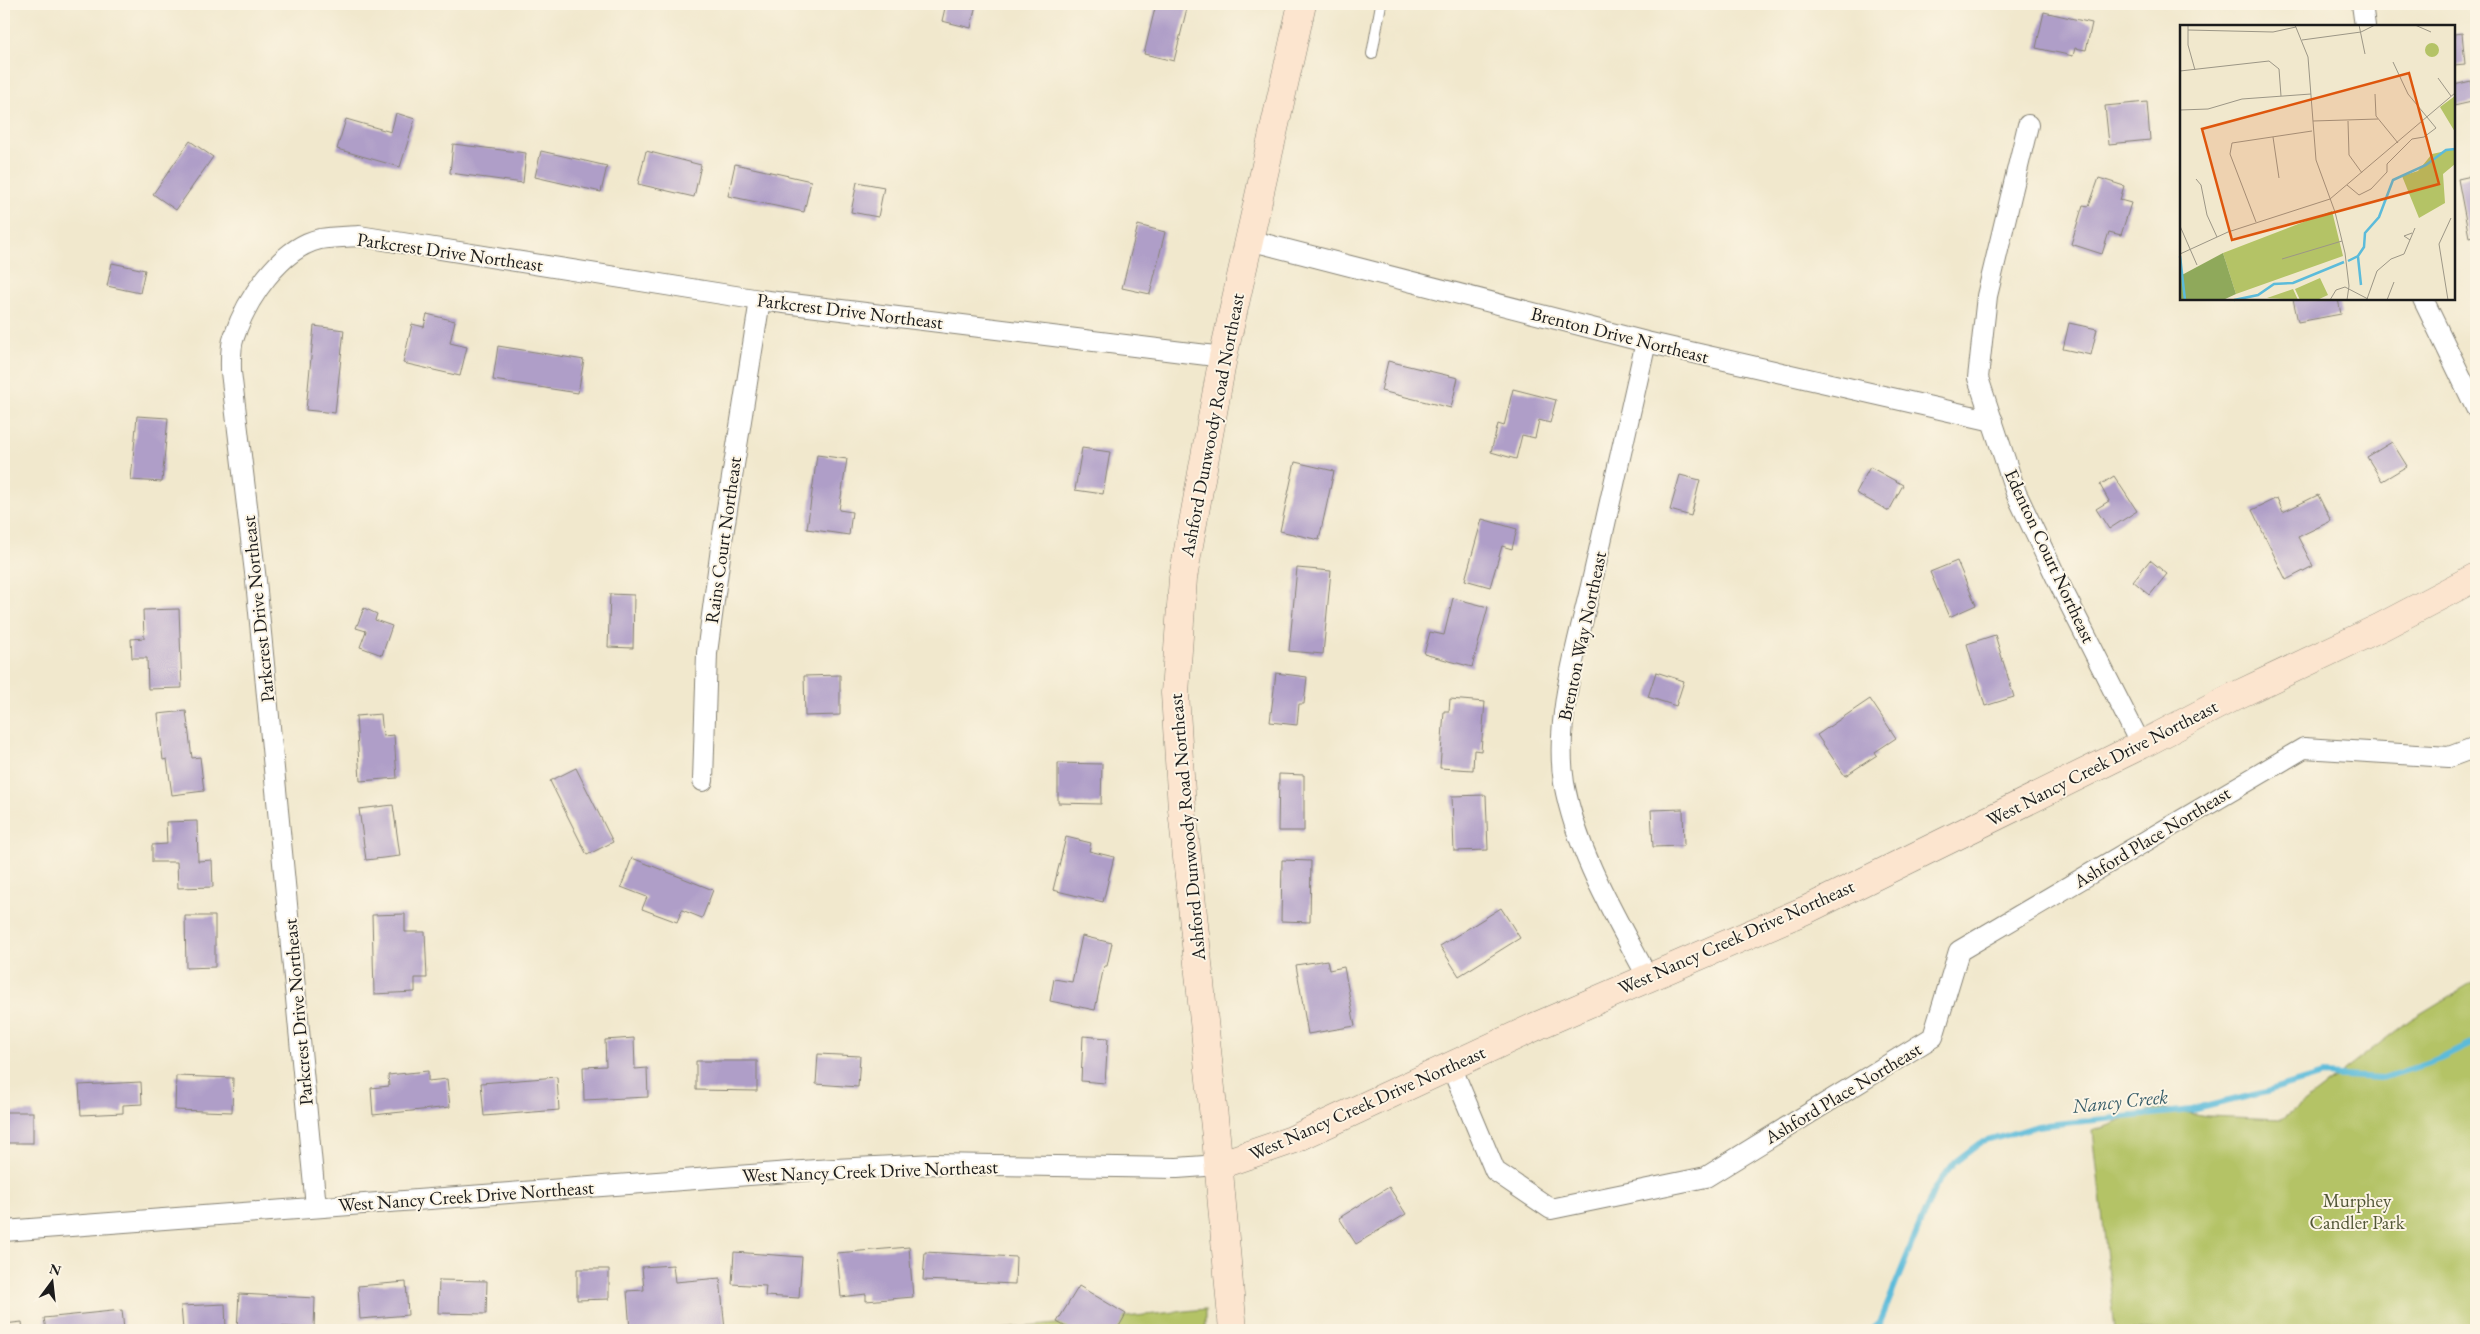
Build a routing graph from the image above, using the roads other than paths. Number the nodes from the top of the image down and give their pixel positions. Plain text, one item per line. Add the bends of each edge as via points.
1 (1302, 4) edge
2 (1381, 4) edge
3 (2362, 4) edge
4 (2365, 25) edge
5 (1372, 54) dead end
6 (2028, 125) dead end
7 (1249, 240) junction
8 (760, 300) junction
9 (2423, 300) edge
10 (1646, 342) junction
11 (1223, 357) junction
12 (2473, 400) edge
13 (1993, 421) junction
14 (2476, 577) edge
15 (2142, 746) junction
16 (2476, 748) edge
17 (703, 781) dead end
18 (1647, 976) junction
19 (1451, 1066) junction
20 (1219, 1165) junction
21 (316, 1206) junction
22 (4, 1231) edge
23 (1233, 1330) edge

1 - 7 street, Ashford Dunwoody Road Northeast
2 - 5 lane
3 - 4 street
6 - 13 street, Edenton Court Northeast via 1987,296 1978,378
7 - 10 street, Brenton Drive Northeast
7 - 11 street, Ashford Dunwoody Road Northeast
8 - 11 street, Parkcrest Drive Northeast
8 - 17 street, Rains Court Northeast via 707,653
8 - 21 street, Parkcrest Drive Northeast via 359,236 319,240 292,252 267,276 248,304 233,338 231,372 256,581
9 - 12 street
10 - 13 street, Brenton Drive Northeast
10 - 18 street, Brenton Way Northeast via 1562,731 1564,781 1575,828 1597,882
11 - 20 street, Ashford Dunwoody Road Northeast via 1183,578 1175,692 1182,809
13 - 15 street, Edenton Court Northeast via 2016,493
14 - 15 street, West Nancy Creek Drive Northeast via 2381,627 2233,697
15 - 18 street, West Nancy Creek Drive Northeast via 1808,909
16 - 19 street, Ashford Place Northeast via 2449,757 2304,748 1959,951 1934,1037 1706,1177 1551,1209 1495,1171
18 - 19 street, West Nancy Creek Drive Northeast
19 - 20 street, West Nancy Creek Drive Northeast via 1292,1140
20 - 21 street, West Nancy Creek Drive Northeast via 1177,1168 934,1164
20 - 23 street, Ashford Dunwoody Road Northeast
21 - 22 street, West Nancy Creek Drive Northeast

